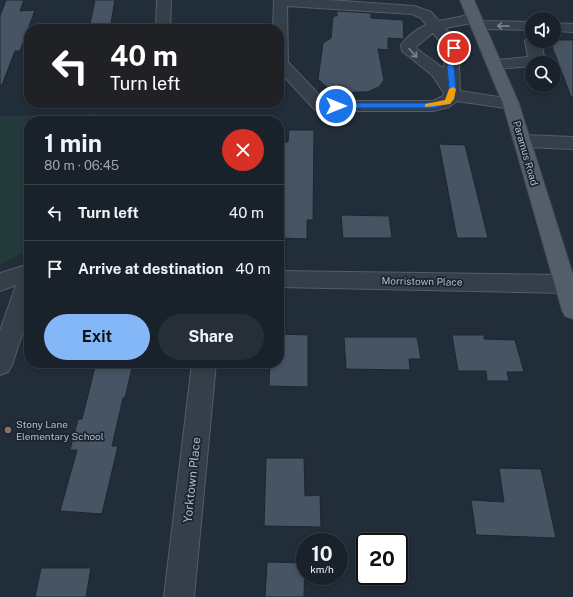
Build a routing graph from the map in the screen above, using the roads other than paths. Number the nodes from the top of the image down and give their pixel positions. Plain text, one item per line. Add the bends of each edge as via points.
1 (164, 0) edge
2 (467, 0) edge
3 (476, 21) junction
4 (163, 24) edge
5 (280, 24) edge
6 (441, 26) junction
7 (561, 27) edge
8 (573, 28) edge
9 (525, 32) edge
10 (535, 48) edge
11 (495, 64) junction
12 (284, 67) edge
13 (452, 94) junction
14 (512, 104) junction
15 (524, 141) junction
16 (573, 143) edge
17 (24, 274) edge
18 (284, 279) edge
19 (0, 282) edge
20 (564, 284) junction
21 (24, 295) edge
22 (573, 310) edge
23 (0, 365) edge
24 (203, 368) edge
25 (179, 597) edge

1 - 4 street
2 - 3 main road, Paramus Road
3 - 6 street
9 -> 3 street
3 - 11 main road, Paramus Road
5 - 6 street via 280,2 414,10
6 - 13 street via 455,54 451,66
6 -> 13 street via 428,30 409,45 409,48 438,72
7 - 8 street
10 - 11 street via 537,61
11 - 14 main road, Paramus Road
12 - 13 street via 322,106 434,106 447,102
13 - 14 street
14 - 15 main road, Paramus Road
15 - 16 street
15 - 20 main road, Paramus Road
17 - 19 street
18 - 20 street, Morristown Place
20 - 22 main road, Paramus Road
21 - 23 street
24 - 25 street, Yorktown Place

